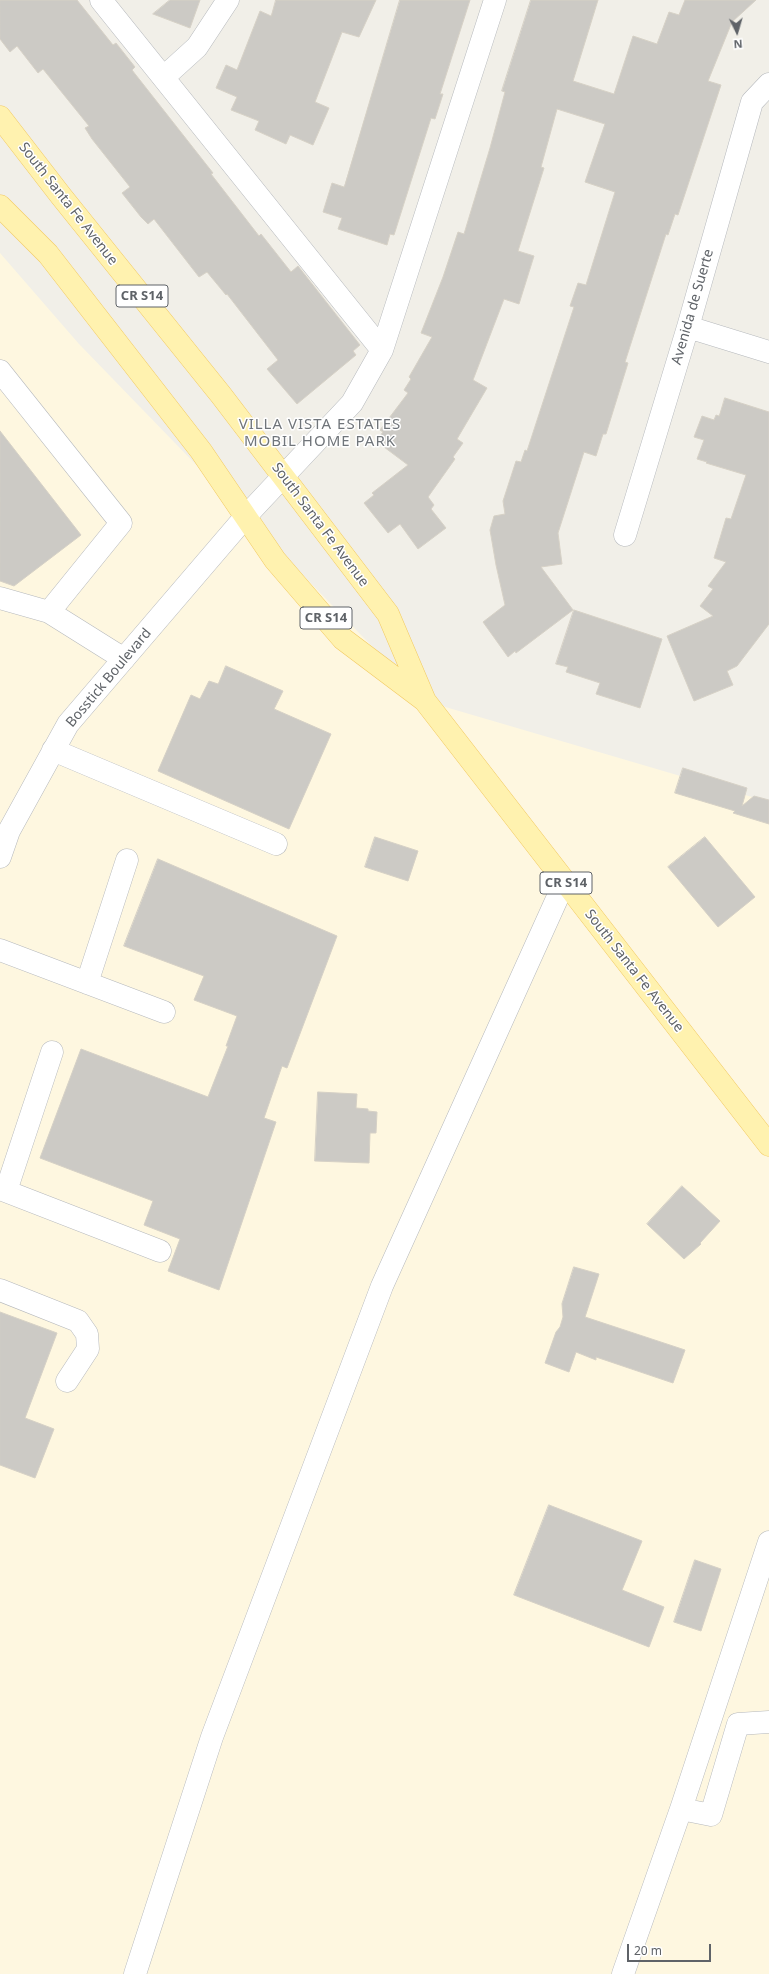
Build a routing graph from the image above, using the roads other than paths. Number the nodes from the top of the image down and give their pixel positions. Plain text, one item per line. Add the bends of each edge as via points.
1 (101, 0) edge
2 (228, 0) edge
3 (495, 0) edge
4 (164, 77) junction
5 (769, 84) edge
6 (0, 116) edge
7 (0, 206) edge
8 (688, 327) junction
9 (382, 350) junction
10 (769, 352) edge
11 (0, 371) edge
12 (283, 476) junction
13 (246, 516) junction
14 (625, 535) dead end
15 (0, 598) edge
16 (49, 612) junction
17 (124, 659) junction
18 (425, 701) junction
19 (53, 750) junction
20 (276, 844) dead end
21 (0, 857) edge
22 (127, 860) dead end
23 (565, 881) junction
24 (0, 950) edge
25 (87, 983) junction
26 (164, 1012) dead end
27 (52, 1052) dead end
28 (769, 1145) edge
29 (3, 1190) edge
30 (160, 1251) dead end
31 (0, 1290) edge
32 (67, 1381) dead end
33 (769, 1542) edge
34 (769, 1722) edge
35 (681, 1809) junction
36 (135, 1974) edge
37 (623, 1974) edge

1 - 4 street
2 - 4 street via 197,47
3 - 9 street, Bosstick Boulevard
4 - 9 street
5 - 8 street, Avenida de Suerte via 752,102
6 - 12 main road, South Santa Fe Avenue / CR S14
7 - 13 main road, South Santa Fe Avenue / CR S14 via 48,254 201,451
8 - 10 street
8 - 14 street, Avenida de Suerte
9 - 12 street, Bosstick Boulevard via 352,403
11 - 16 street via 121,523
12 - 13 street, Bosstick Boulevard
12 - 18 main road, South Santa Fe Avenue / CR S14 via 388,614
13 - 17 street, Bosstick Boulevard
13 - 18 main road, South Santa Fe Avenue / CR S14 via 275,560 343,639
15 - 16 street
16 - 17 street
17 - 19 street, Bosstick Boulevard via 68,724
18 - 23 main road, South Santa Fe Avenue / CR S14
19 - 20 street
19 - 21 street, Bosstick Boulevard via 9,831
22 - 25 street
23 - 28 main road, South Santa Fe Avenue / CR S14
23 - 36 street via 382,1286 212,1737
24 - 25 street
25 - 26 street
27 - 29 street
29 - 30 street
31 - 32 street via 78,1321 87,1334 88,1349
33 - 35 street
34 - 35 street via 738,1724 711,1815
35 - 37 street

